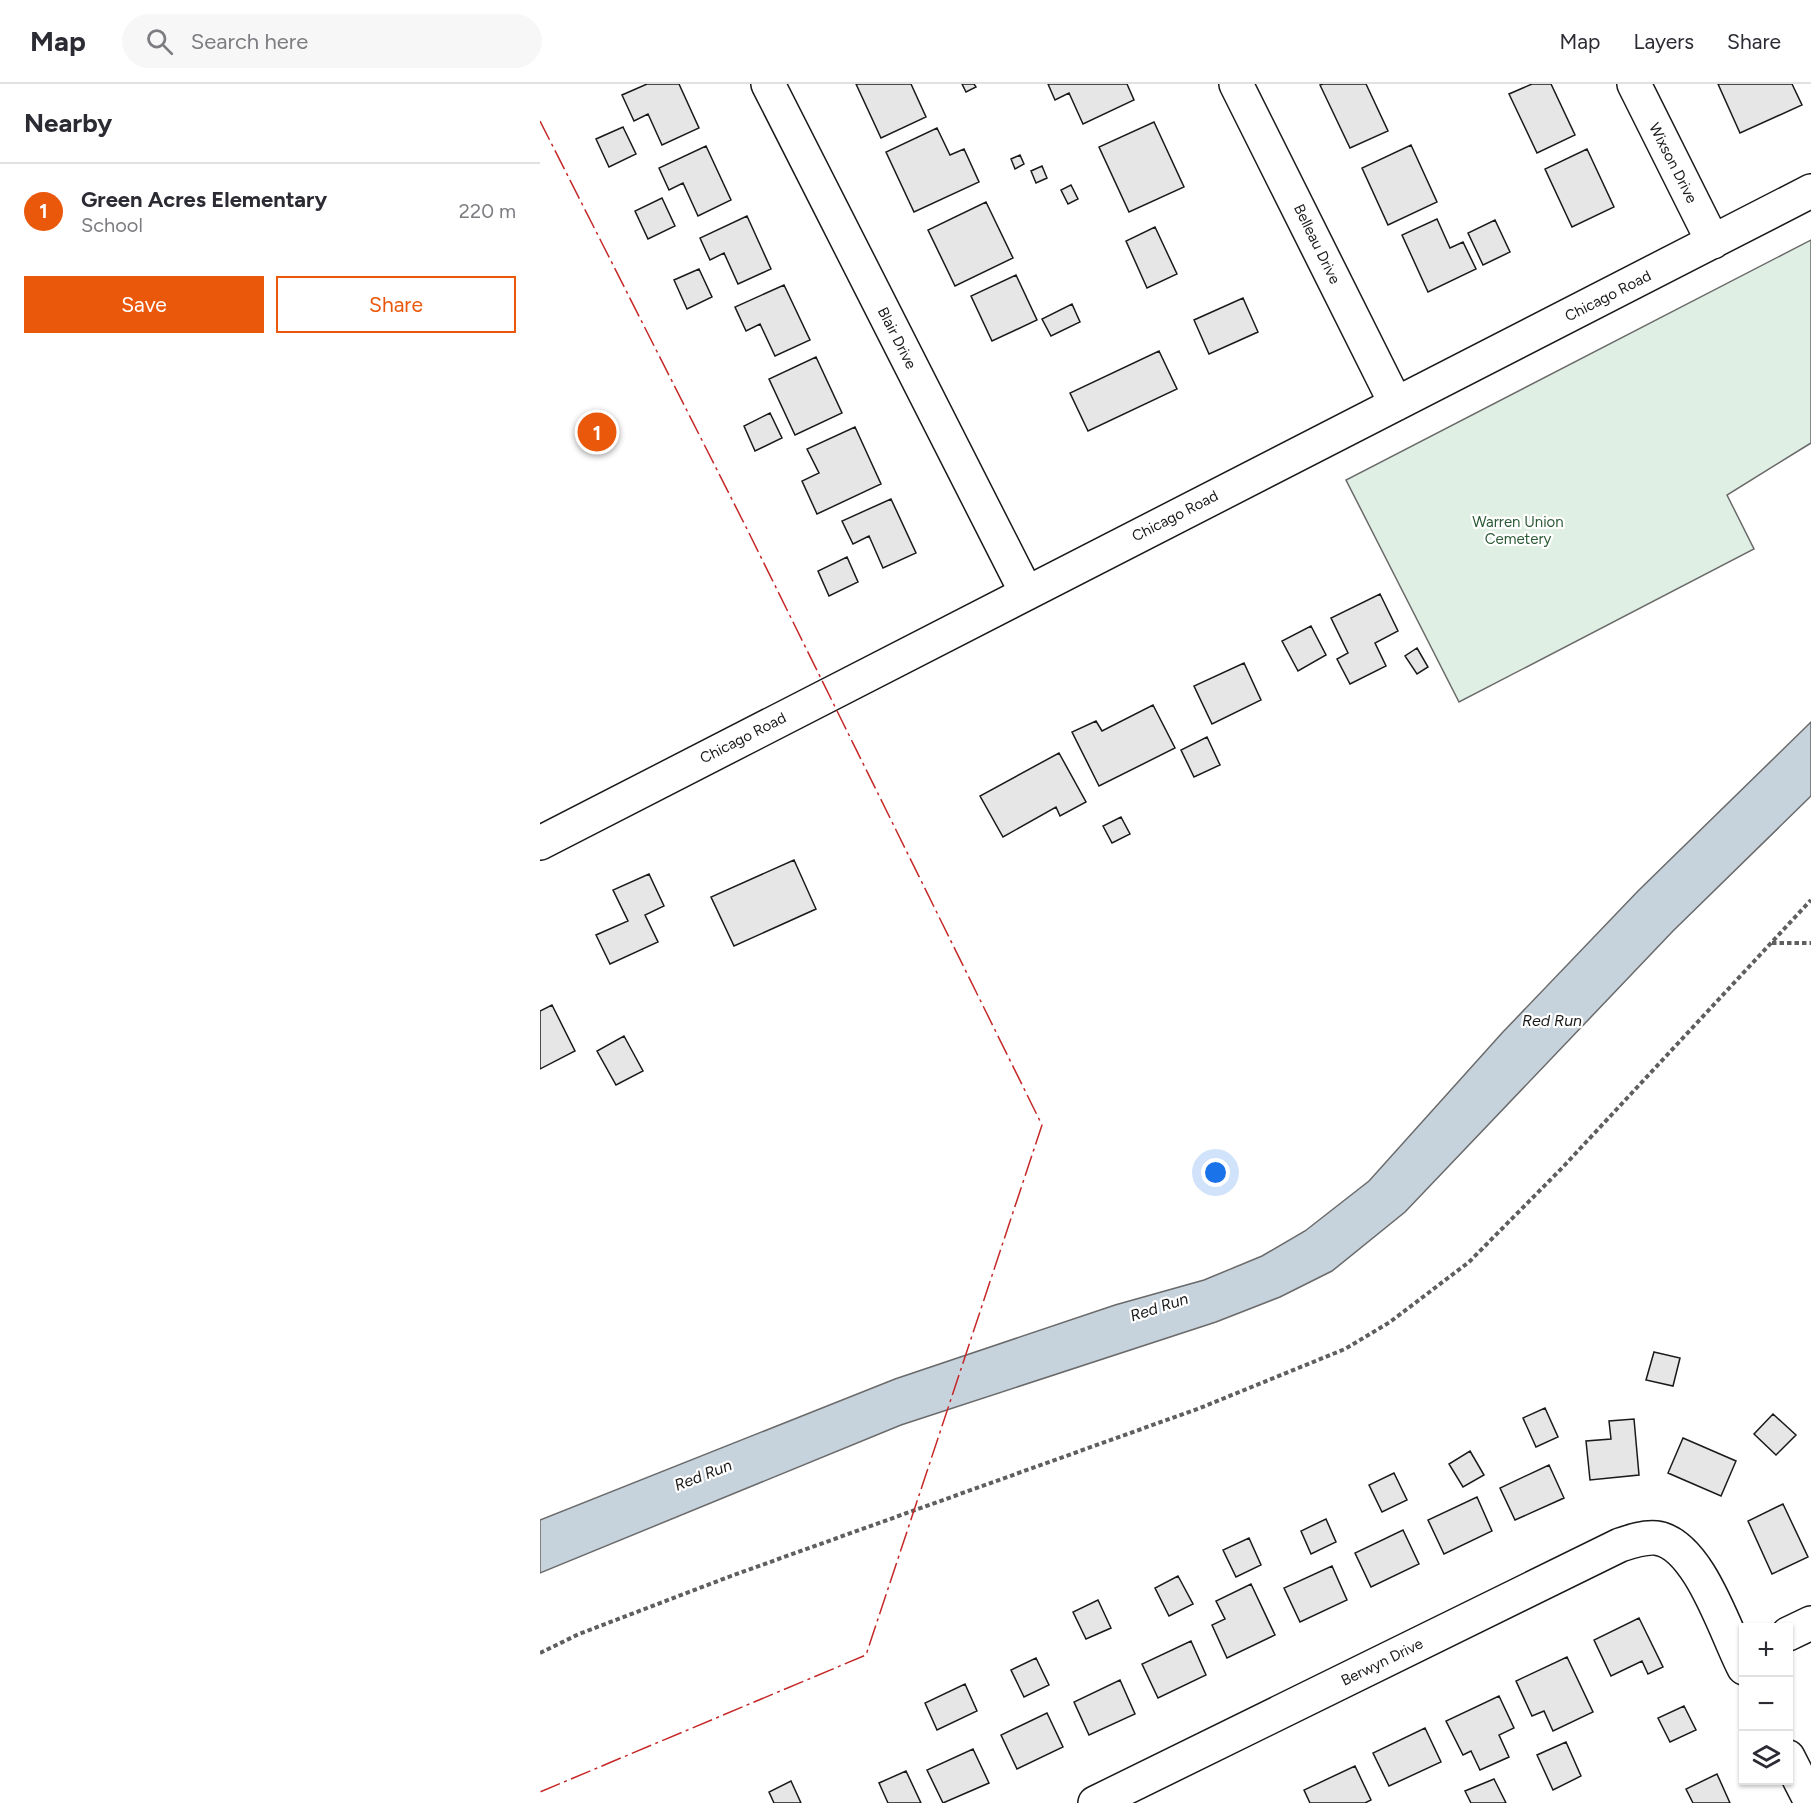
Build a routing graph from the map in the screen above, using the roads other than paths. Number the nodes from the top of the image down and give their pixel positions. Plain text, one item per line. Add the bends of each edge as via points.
1 (768, 84) edge
2 (1236, 84) edge
3 (1634, 84) edge
4 (1811, 191) edge
5 (1713, 242) junction
6 (1396, 404) junction
7 (1026, 592) junction
8 (540, 843) edge
9 (1811, 1623) edge
10 (1793, 1632) edge
11 (1739, 1654) edge
12 (1793, 1767) edge
13 (1811, 1802) edge
14 (1095, 1803) edge

1 - 7 street, Blair Drive
2 - 6 street, Belleau Drive
3 - 5 street, Wixson Drive
4 - 5 street, Chicago Road
5 - 6 street, Chicago Road
6 - 7 street, Chicago Road
7 - 8 street, Chicago Road
9 - 10 street
11 - 14 street, Berwyn Drive via 1696,1567 1673,1544 1644,1538 1620,1545
12 - 13 street

